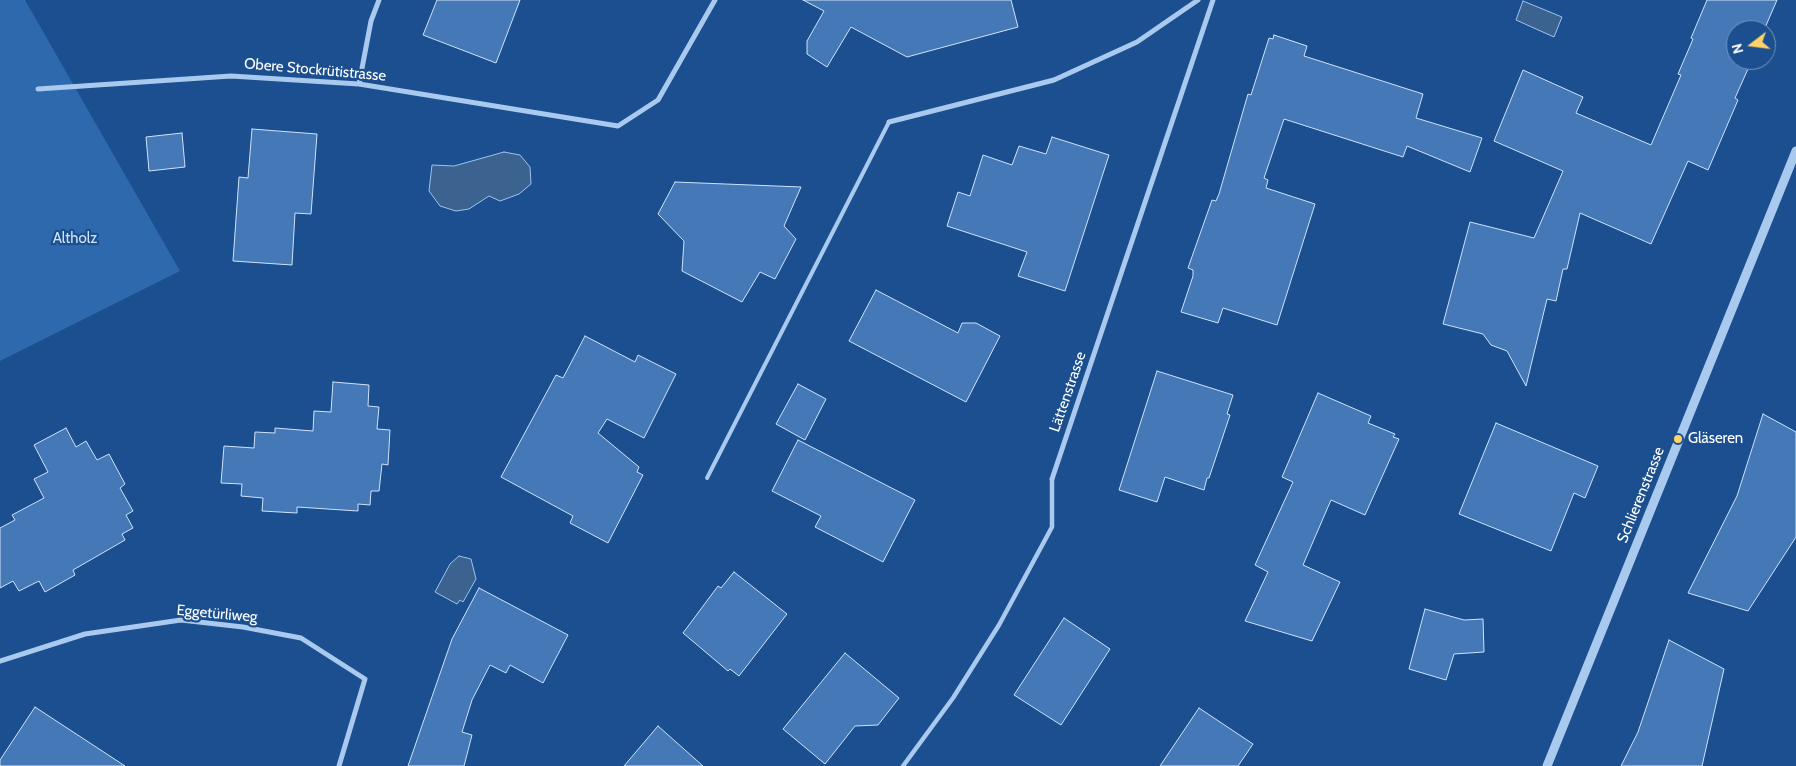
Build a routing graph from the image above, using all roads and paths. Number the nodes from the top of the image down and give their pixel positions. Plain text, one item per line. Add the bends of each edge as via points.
1 (379, 0) edge
2 (715, 0) edge
3 (1198, 0) edge
4 (1213, 0) edge
5 (359, 84) junction
6 (38, 89) dead end
7 (890, 122) joint
8 (1796, 151) edge
9 (707, 478) dead end
10 (1052, 479) joint
11 (0, 661) edge
12 (339, 766) edge
13 (903, 766) edge
14 (1547, 766) edge

1 - 5 street via 371,21
2 - 5 street, Obere Stockrütistrasse via 658,100 618,126
3 - 7 street via 1137,42 1054,80
4 - 10 street, Lättenstrasse
5 - 6 street, Obere Stockrütistrasse via 231,76
7 - 9 lane
8 - 14 street, Schlierenstrasse
10 - 13 street, Lättenstrasse via 1052,527 1000,625 953,698
11 - 12 street, Eggetürliweg via 85,634 181,620 301,638 365,680

